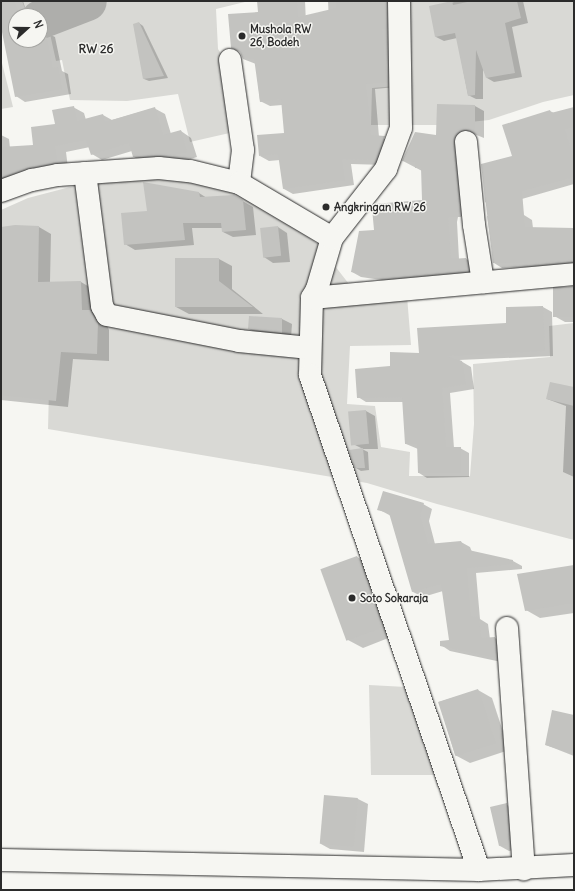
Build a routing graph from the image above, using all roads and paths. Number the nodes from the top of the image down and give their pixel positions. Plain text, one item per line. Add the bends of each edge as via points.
1 (398, 1) edge
2 (230, 60) dead end
3 (466, 142) dead end
4 (85, 173) junction
5 (239, 183) junction
6 (1, 191) edge
7 (332, 238) junction
8 (574, 274) edge
9 (483, 282) junction
10 (312, 298) junction
11 (310, 348) junction
12 (507, 628) dead end
13 (1, 860) edge
14 (574, 865) edge
15 (524, 869) junction
16 (479, 870) junction

1 - 7 street via 400,128 386,169
2 - 5 street via 243,150
3 - 9 street via 474,225
4 - 5 street via 159,168 203,174
4 - 6 street via 32,180
4 - 11 street via 102,306 107,315 239,341
5 - 7 street
7 - 10 street
8 - 9 street
9 - 10 street
10 - 11 street
11 - 16 street via 310,375
12 - 15 street
13 - 16 street
14 - 15 street
15 - 16 street

